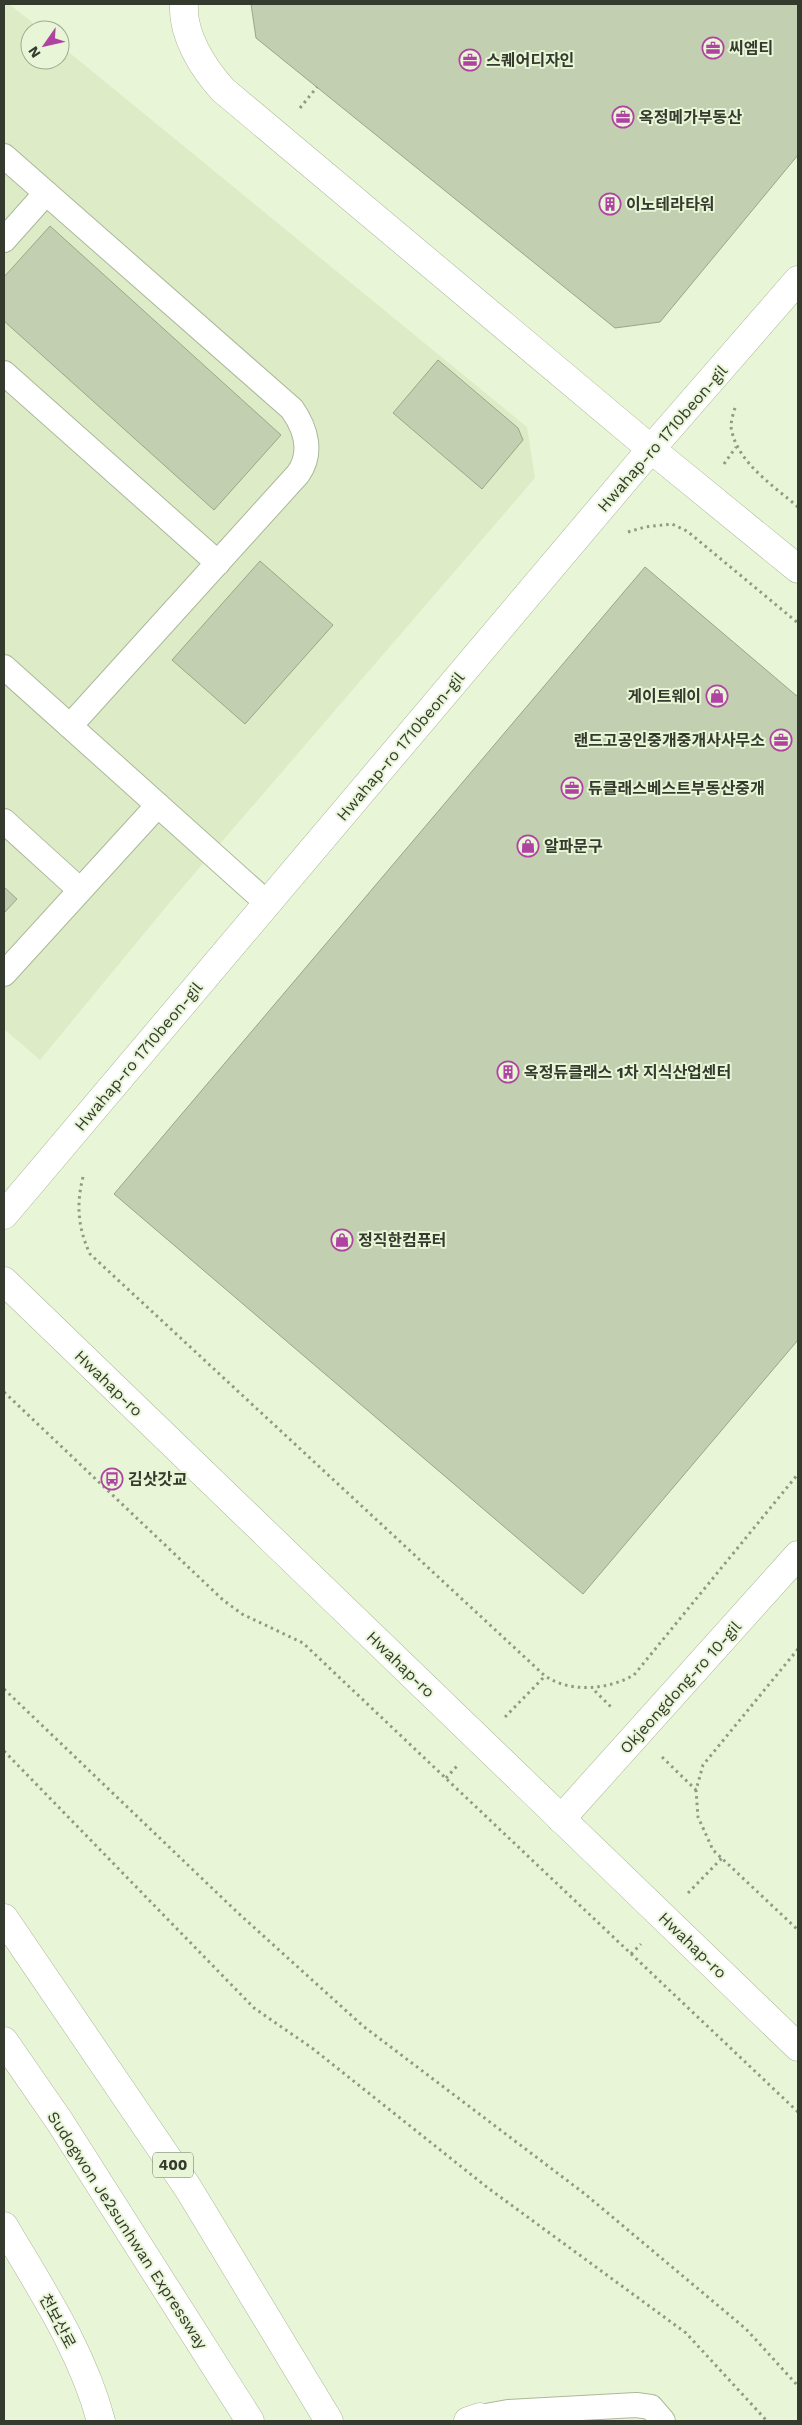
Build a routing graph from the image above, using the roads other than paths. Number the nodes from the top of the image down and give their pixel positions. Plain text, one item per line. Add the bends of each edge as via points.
1 (184, 4) edge
2 (4, 156) edge
3 (46, 193) junction
4 (4, 240) edge
5 (798, 280) edge
6 (4, 373) edge
7 (651, 449) junction
8 (218, 563) junction
9 (798, 569) edge
10 (4, 667) edge
11 (70, 726) junction
12 (158, 804) junction
13 (4, 820) edge
14 (80, 890) junction
15 (267, 903) junction
16 (4, 974) edge
17 (4, 1215) edge
18 (4, 1281) edge
19 (798, 1555) edge
20 (561, 1819) junction
21 (4, 1918) edge
22 (4, 2041) edge
23 (798, 2047) edge
24 (4, 2226) edge
25 (477, 2420) edge
26 (101, 2421) edge
27 (250, 2421) edge
28 (329, 2421) edge
29 (663, 2421) edge

1 - 7 main road via 192,42 204,69 223,90
2 - 3 lane
3 - 4 lane
3 - 8 lane via 292,409 300,420 306,436 305,464
5 - 7 main road, Hwahap-ro 1710beon-gil
6 - 8 lane
7 - 9 main road
7 - 15 main road, Hwahap-ro 1710beon-gil
8 - 11 lane
10 - 11 lane
11 - 12 lane
12 - 14 lane
12 - 15 lane
13 - 14 lane
14 - 16 lane
15 - 17 main road, Hwahap-ro 1710beon-gil
18 - 20 main road, Hwahap-ro
19 - 20 main road, Okjeongdong-ro 10-gil
20 - 23 main road, Hwahap-ro
21 - 28 main road, 400 via 188,2188
22 - 27 main road, Sudogwon Je2sunhwan Expressway via 60,2122
24 - 26 main road, 천보산로 via 66,2331 94,2394
25 - 29 lane via 508,2412 636,2405 651,2407

